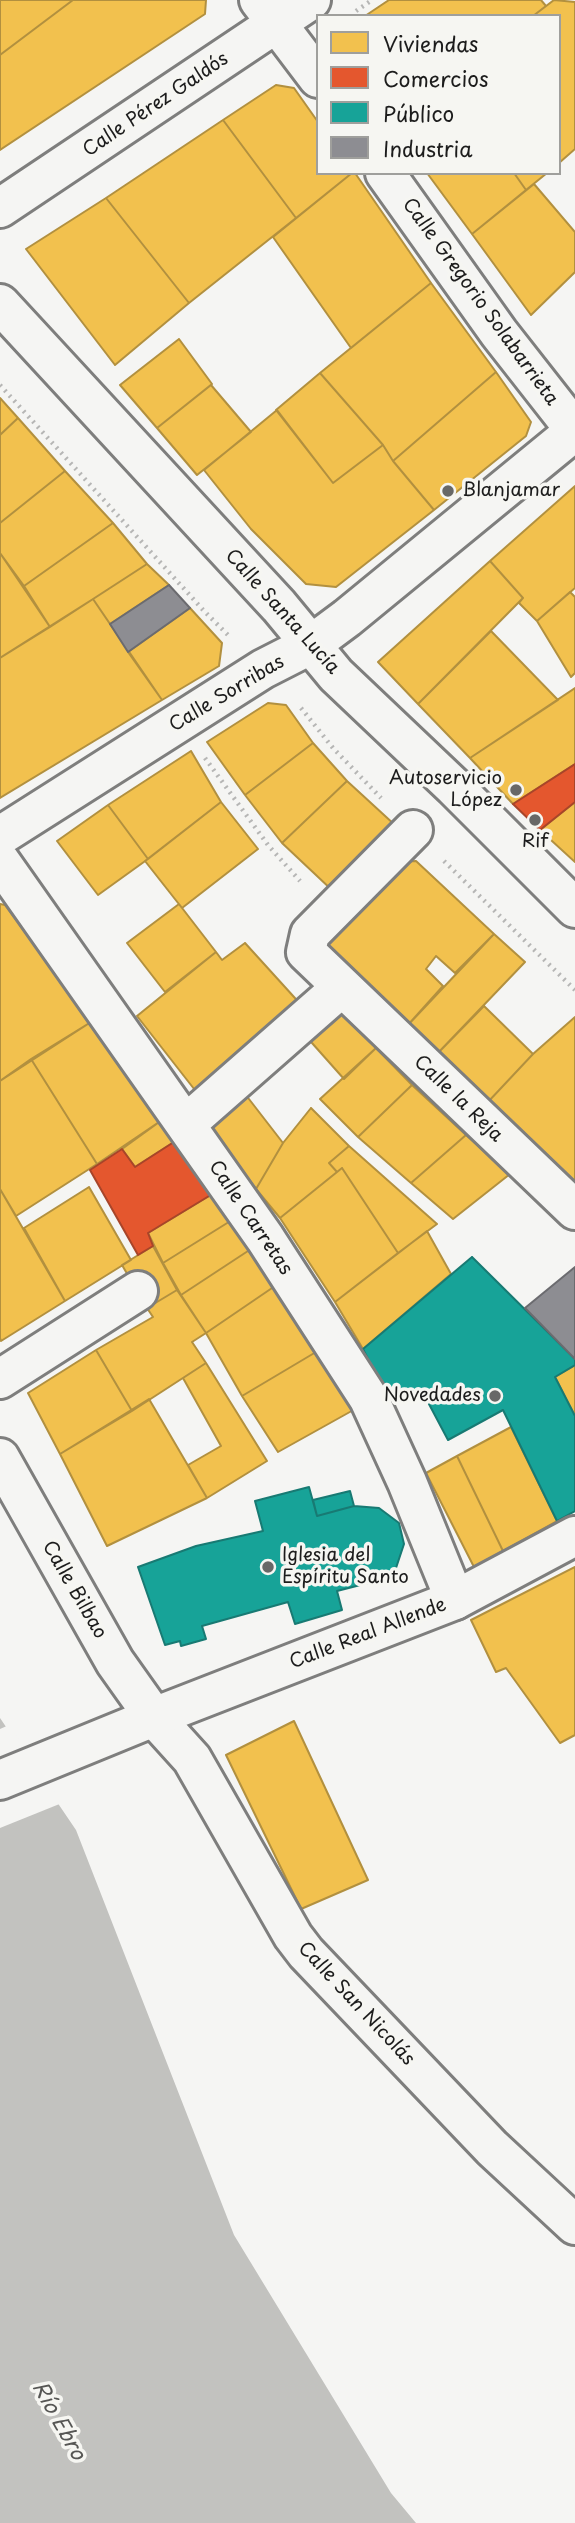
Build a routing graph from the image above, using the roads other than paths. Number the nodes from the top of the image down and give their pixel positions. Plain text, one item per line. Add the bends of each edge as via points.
1 (311, 0) edge
2 (268, 11) edge
3 (316, 75) edge
4 (386, 175) edge
5 (0, 208) edge
6 (0, 304) edge
7 (575, 431) edge
8 (312, 645) junction
9 (413, 830) road end
10 (0, 836) edge
11 (0, 861) edge
12 (575, 908) edge
13 (342, 987) junction
14 (186, 1124) junction
15 (575, 1210) edge
16 (138, 1291) dead end
17 (0, 1379) edge
18 (0, 1458) edge
19 (575, 1536) edge
20 (454, 1600) junction
21 (154, 1717) junction
22 (0, 1780) edge
23 (575, 2225) edge

1 - 2 street, Calle Pérez Galdós
2 - 3 street
2 - 5 street, Calle Pérez Galdós
4 - 7 street, Calle Gregorio Solabarrieta
6 - 8 street, Calle Santa Lucía
7 - 8 street, Calle Sorribas
8 - 10 street, Calle Sorribas via 263,669
8 - 12 street, Calle Santa Lucía via 336,675
9 - 13 street, Calle la Reja via 310,934 306,952
11 - 14 street, Calle Carretas
13 - 14 street
13 - 15 street, Calle la Reja
14 - 20 street, Calle Carretas via 369,1399
16 - 17 street
18 - 21 street, Calle Bilbao via 115,1662
19 - 20 street, Calle Real Allende
20 - 21 street, Calle Real Allende
21 - 22 street, Calle Real Allende
21 - 23 street, Calle San Nicolás via 192,1759 306,1953 492,2148

